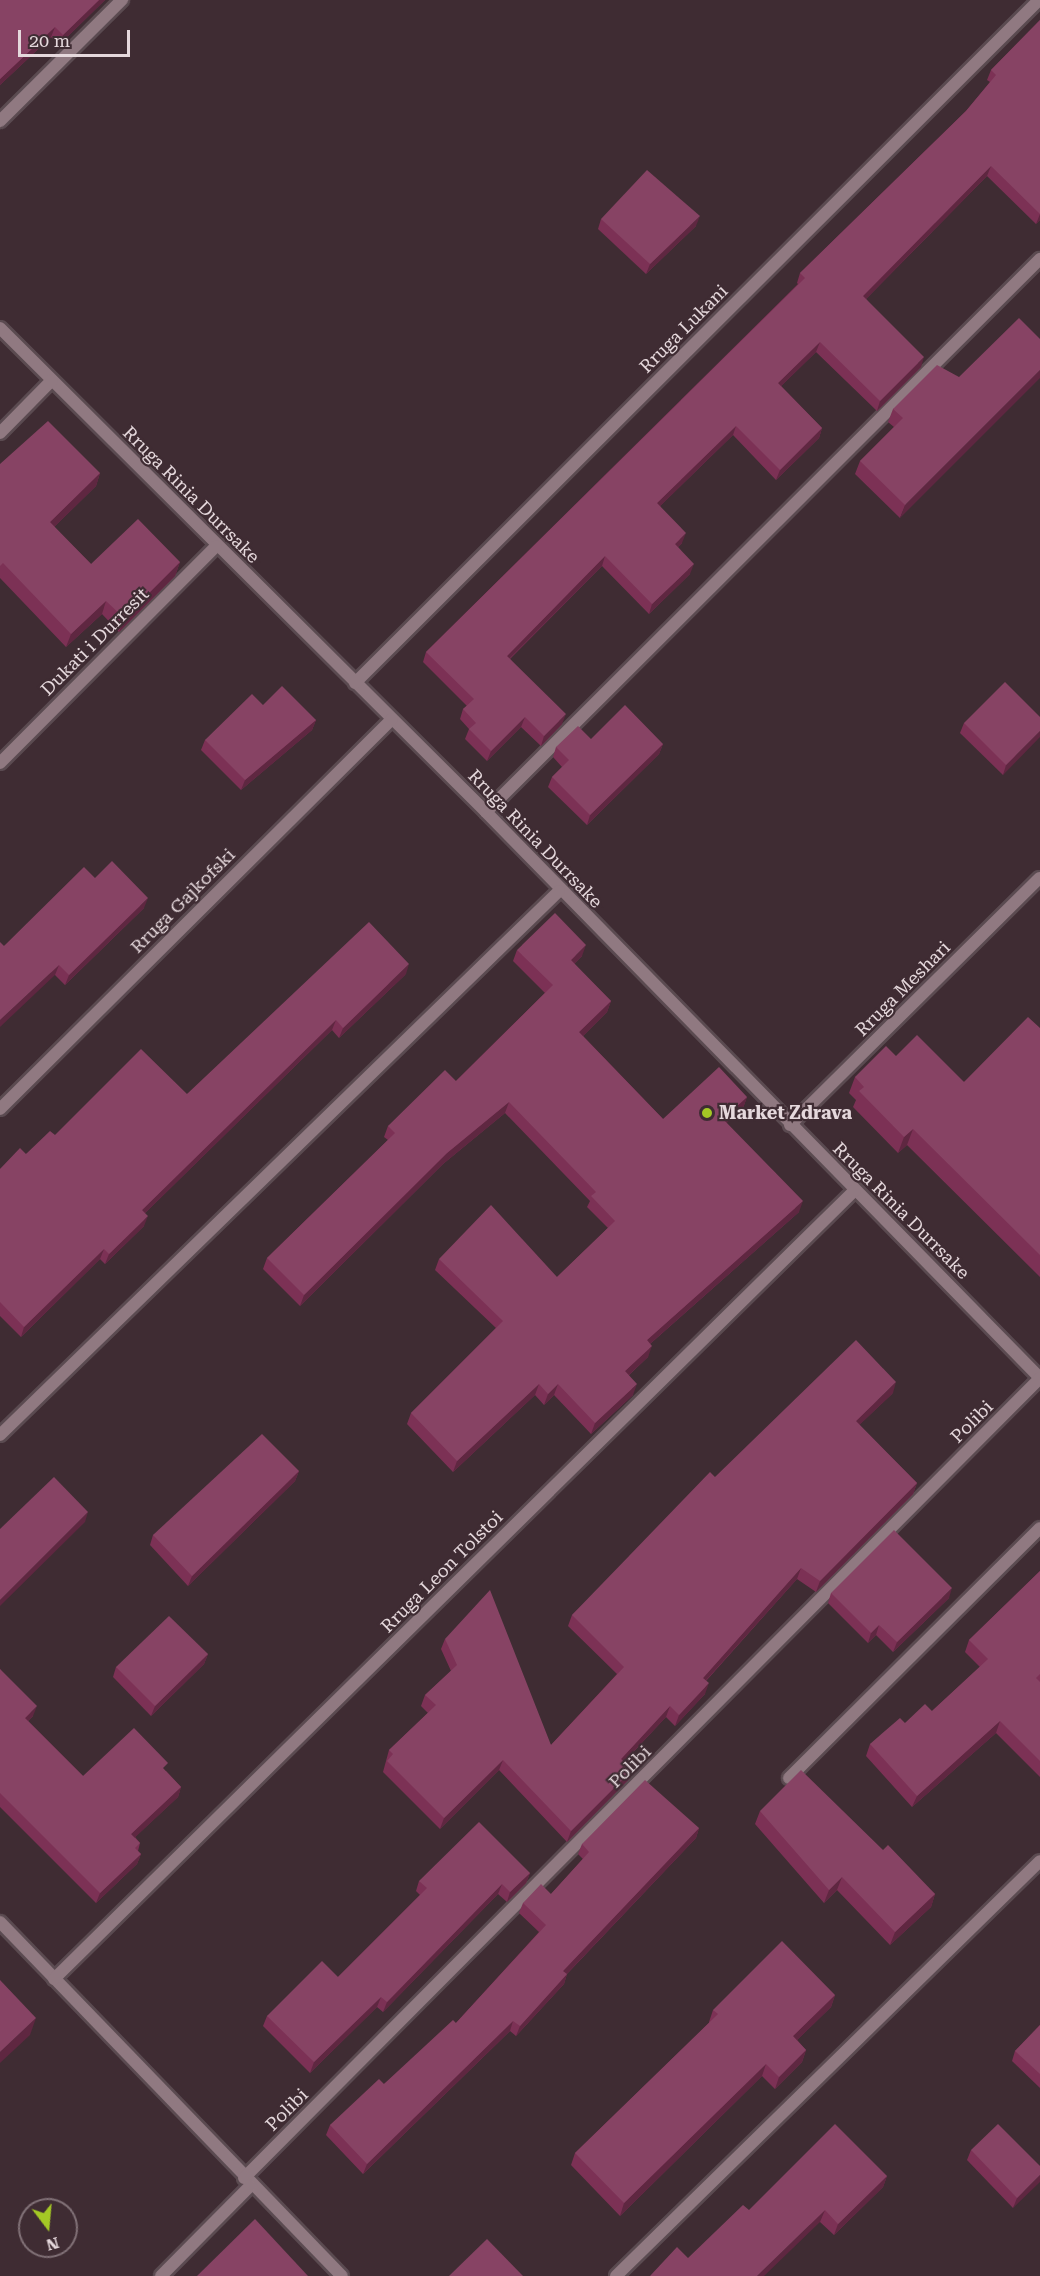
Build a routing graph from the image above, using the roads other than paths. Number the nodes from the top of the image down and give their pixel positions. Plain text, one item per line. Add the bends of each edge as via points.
1 (122, 0) edge
2 (1039, 0) edge
3 (0, 122) edge
4 (1040, 259) edge
5 (0, 328) edge
6 (52, 380) junction
7 (0, 433) edge
8 (216, 546) junction
9 (355, 683) junction
10 (392, 719) junction
11 (0, 763) edge
12 (486, 812) junction
13 (1040, 878) edge
14 (559, 891) junction
15 (0, 1109) edge
16 (790, 1125) junction
17 (855, 1190) junction
18 (1040, 1378) edge
19 (0, 1435) edge
20 (1040, 1528) edge
21 (789, 1778) edge
22 (1040, 1862) edge
23 (0, 1922) edge
24 (54, 1980) junction
25 (247, 2182) junction
26 (161, 2276) edge
27 (342, 2276) edge
28 (616, 2276) edge

1 - 3 street
2 - 9 street, Rruga Lukani
4 - 12 street
5 - 6 street, Rruga Rinia Durrsake
6 - 7 street
6 - 8 street, Rruga Rinia Durrsake
8 - 9 street, Rruga Rinia Durrsake
8 - 11 street, Dukati i Durresit
9 - 10 street, Rruga Rinia Durrsake
10 - 12 street, Rruga Rinia Durrsake
10 - 15 street, Rruga Gajkofski
12 - 14 street, Rruga Rinia Durrsake
13 - 16 street, Rruga Meshari
14 - 16 street, Rruga Rinia Durrsake
14 - 19 street
16 - 17 street, Rruga Rinia Durrsake
17 - 18 street, Rruga Rinia Durrsake
17 - 24 street, Rruga Leon Tolstoi
18 - 25 street, Polibi
20 - 21 street
22 - 28 street
23 - 24 street
24 - 25 street
25 - 26 street, Polibi
25 - 27 street

